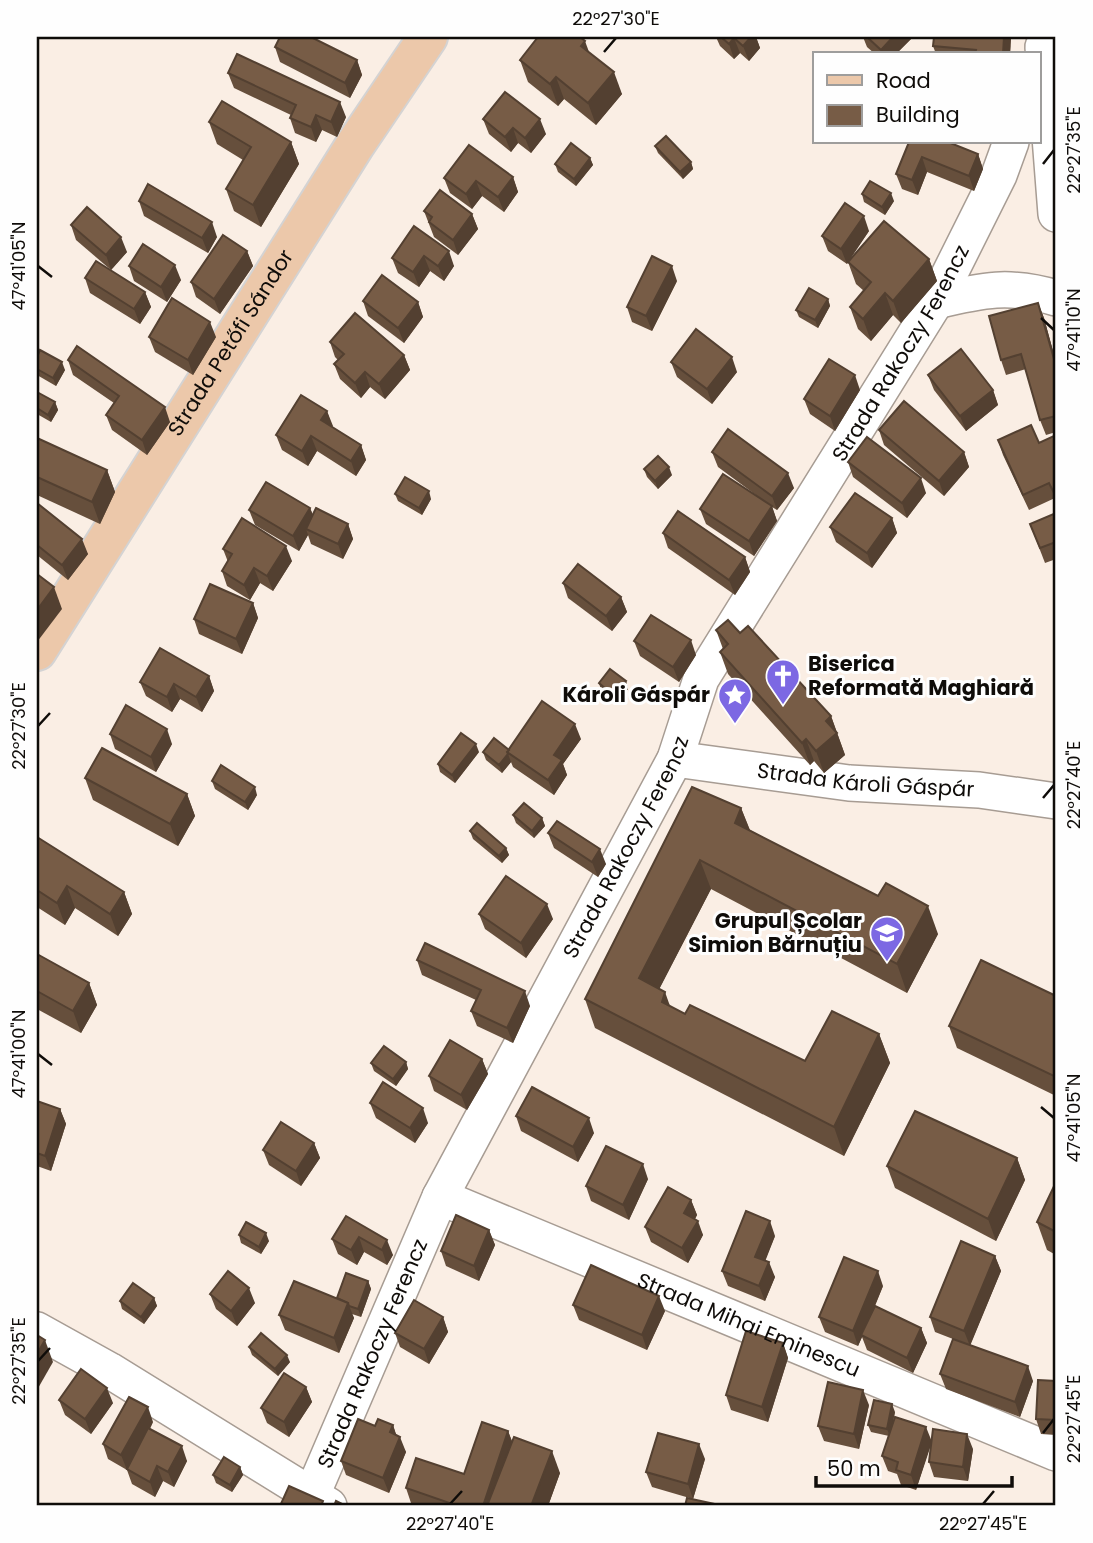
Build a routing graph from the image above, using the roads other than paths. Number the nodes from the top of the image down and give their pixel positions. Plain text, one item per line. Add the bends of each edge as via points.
1 (428, 37) edge
2 (1044, 45) edge
3 (1010, 144) edge
4 (1056, 214) edge
5 (1056, 298) edge
6 (936, 301) junction
7 (37, 651) edge
8 (676, 759) junction
9 (1056, 801) edge
10 (440, 1196) junction
11 (37, 1330) edge
12 (1056, 1454) edge
13 (320, 1502) edge

1 - 7 main road, Strada Petőfi Sándor via 355,145
2 - 4 street
3 - 6 street, Strada Rakoczy Ferencz
5 - 6 street via 1030,290 990,288
6 - 8 street, Strada Rakoczy Ferencz via 701,679
8 - 9 street, Strada Károli Gáspár via 849,783 979,790
8 - 10 street, Strada Rakoczy Ferencz
10 - 12 street, Strada Mihai Eminescu
10 - 13 street, Strada Rakoczy Ferencz
11 - 13 street

